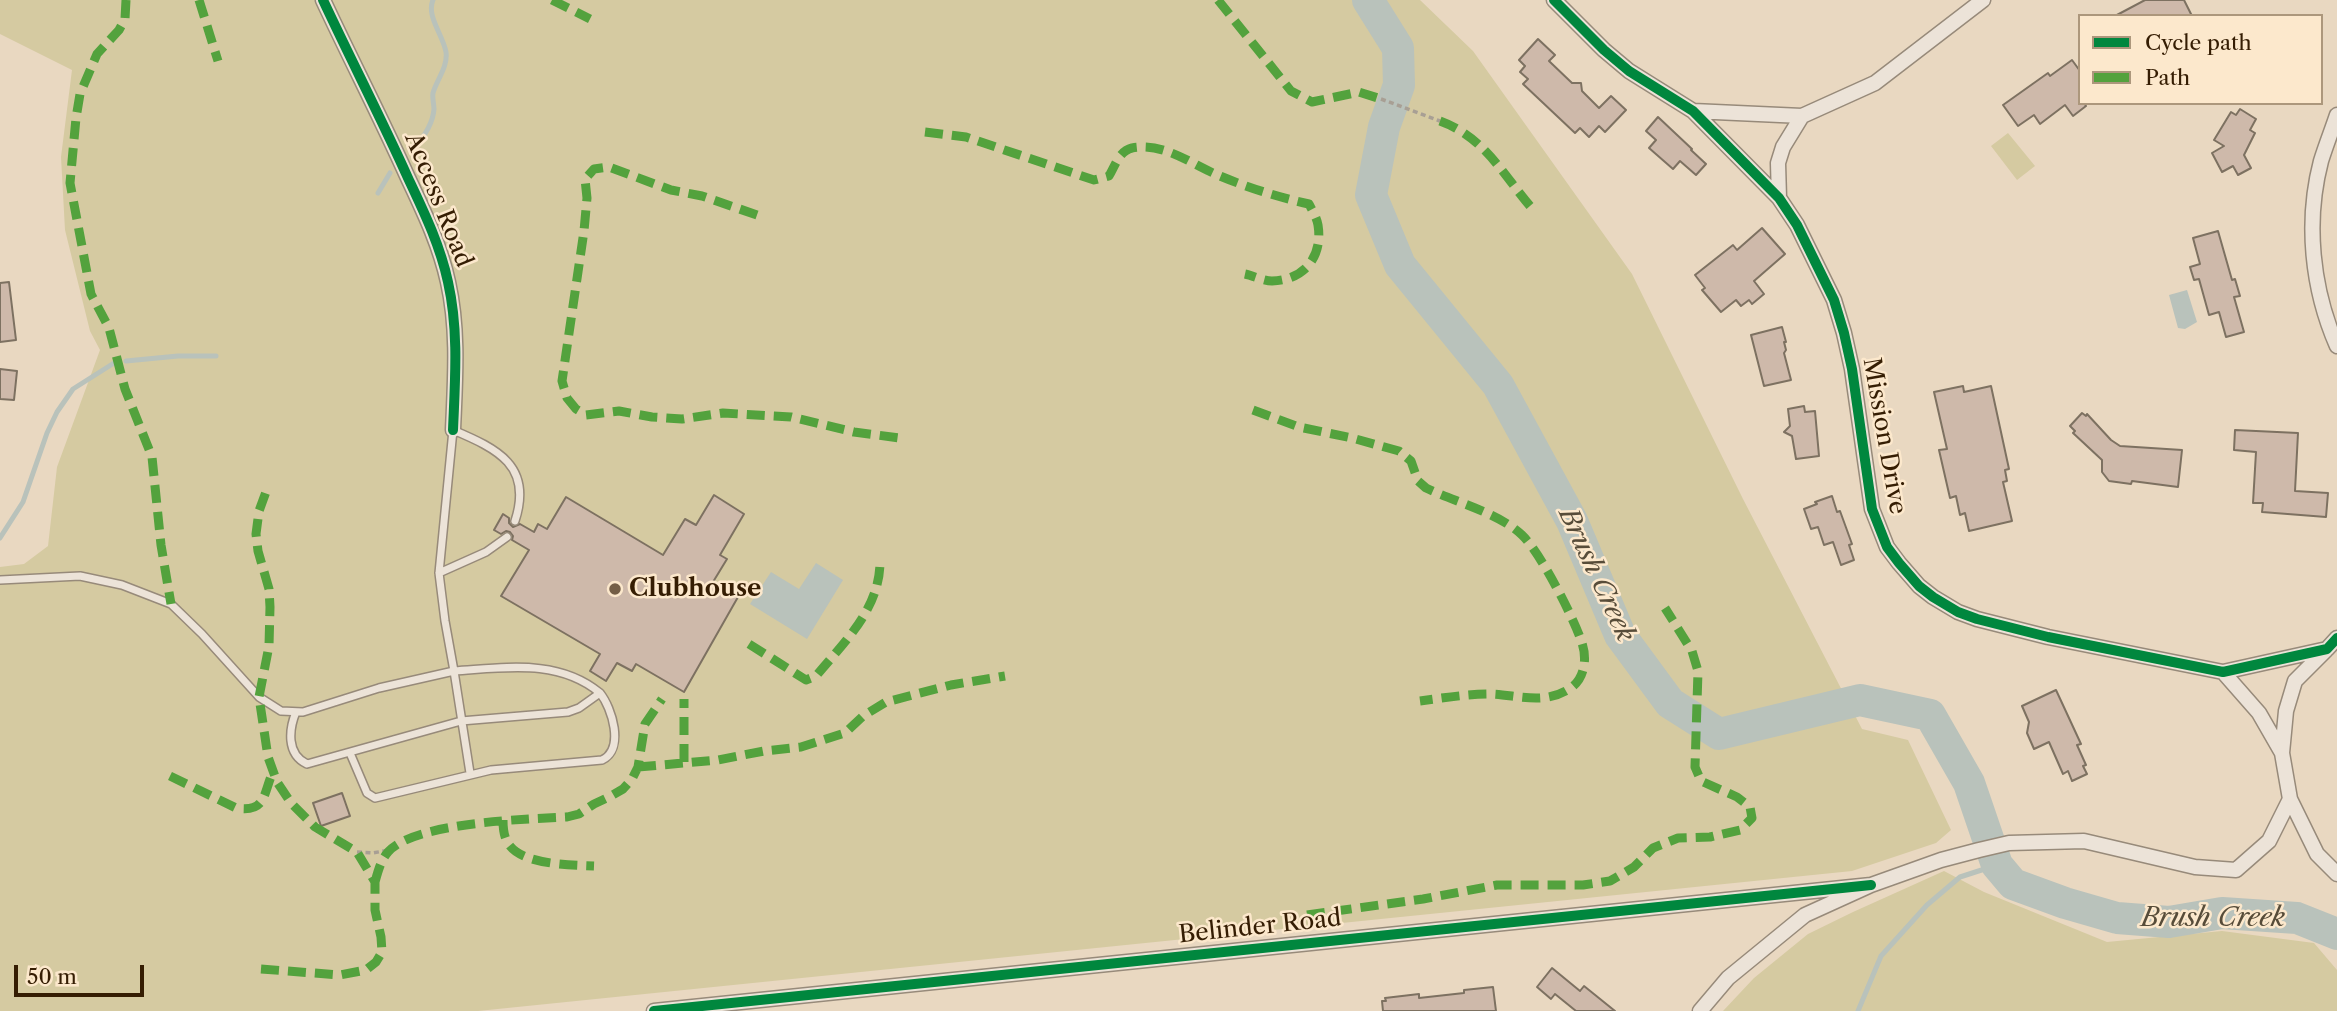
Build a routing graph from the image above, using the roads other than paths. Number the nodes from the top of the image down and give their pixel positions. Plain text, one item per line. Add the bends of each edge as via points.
1 (323, 0) edge
2 (1554, 0) edge
3 (1983, 0) edge
4 (1693, 111) junction
5 (2337, 115) edge
6 (1802, 116) junction
7 (1779, 198) junction
8 (2337, 346) edge
9 (453, 430) junction
10 (515, 521) dead end
11 (507, 537) dead end
12 (439, 573) junction
13 (0, 580) edge
14 (2337, 638) edge
15 (2332, 647) edge
16 (454, 671) junction
17 (2223, 672) junction
18 (600, 693) junction
19 (296, 712) junction
20 (461, 721) junction
21 (350, 753) junction
22 (2282, 754) junction
23 (470, 773) junction
24 (2290, 799) junction
25 (2337, 874) edge
26 (1871, 885) junction
27 (654, 1011) edge
28 (1700, 1011) edge

1 - 9 street, Access Road via 424,209 448,279 456,356
2 - 4 street, Mission Drive via 1629,71
3 - 6 street via 1875,83
4 - 6 street
4 - 7 street, Mission Drive
5 - 8 street via 2321,162 2312,228 2321,304
6 - 7 street via 1778,163
7 - 17 street, Mission Drive via 1834,300 1852,369 1868,491 1879,528 1899,564 1919,586 1977,619
9 - 10 lane via 485,444 509,463 520,484
9 - 12 lane
11 - 12 lane
12 - 16 lane
13 - 19 lane via 80,576 122,585 171,604 259,697 281,711
14 - 15 street
15 - 17 street, Mission Drive
15 - 22 street via 2295,681 2286,710
16 - 18 lane via 529,666 556,670
16 - 19 lane
16 - 20 lane
17 - 22 street via 2259,713
18 - 20 lane via 568,712
18 - 23 lane via 614,723 613,746 607,758
19 - 21 lane via 289,735 301,761 316,763
20 - 21 lane
20 - 23 lane
21 - 23 lane via 367,793 375,798
22 - 24 street
24 - 25 street via 2317,854
24 - 26 street via 2269,841 2236,870 2196,867 2084,841 2009,843 1941,860
26 - 27 street, Belinder Road
26 - 28 street via 1805,915 1728,978

